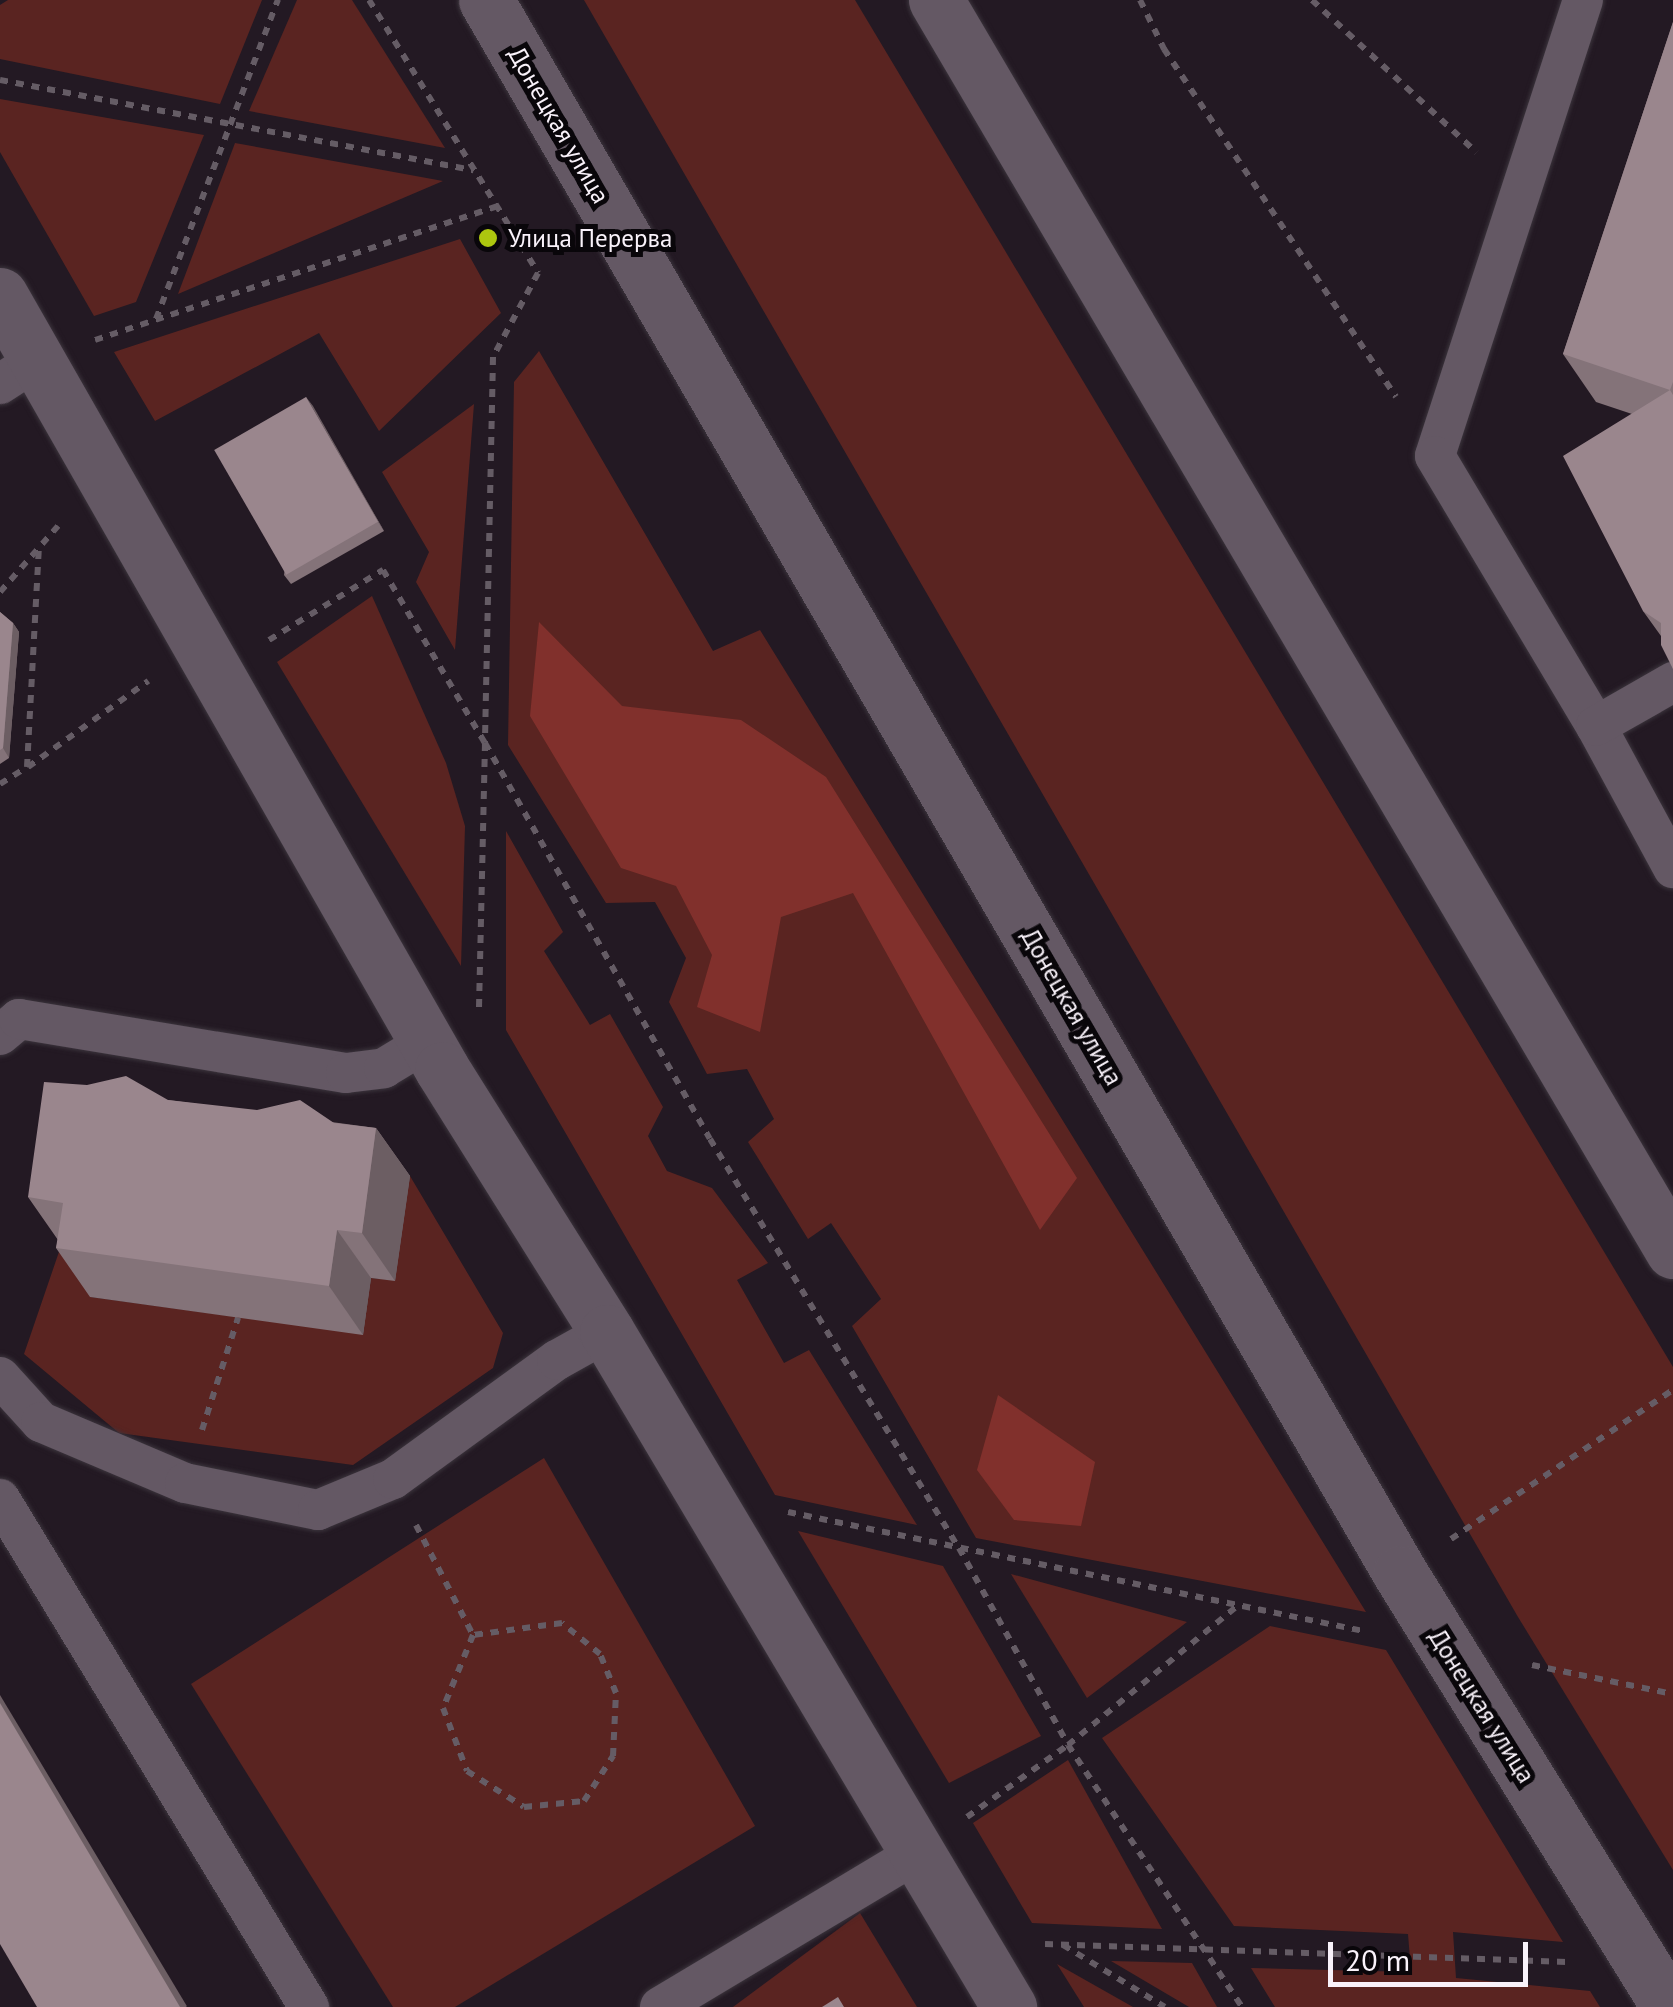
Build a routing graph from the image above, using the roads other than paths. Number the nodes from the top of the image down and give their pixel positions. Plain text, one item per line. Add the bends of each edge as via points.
1 (486, 0) edge
2 (936, 0) edge
3 (1584, 0) edge
4 (0, 295) edge
5 (19, 372) edge
6 (1673, 682) edge
7 (1596, 726) junction
8 (1673, 868) edge
9 (0, 1035) edge
10 (434, 1055) junction
11 (1673, 1251) edge
12 (607, 1332) junction
13 (0, 1377) edge
14 (0, 1499) edge
15 (916, 1854) junction
16 (1656, 1986) edge
17 (308, 2007) edge
18 (660, 2007) edge
19 (1009, 2007) edge

1 - 16 street, Донецкая улица via 1400,1573
2 - 11 street
3 - 7 lane via 1435,456
4 - 5 street
5 - 10 street
6 - 7 lane
7 - 8 lane
9 - 10 lane via 19,1019 346,1073
10 - 12 street
12 - 13 lane via 557,1360 393,1479 318,1510 185,1483 41,1422
12 - 15 street
14 - 17 lane
15 - 18 lane
15 - 19 street

